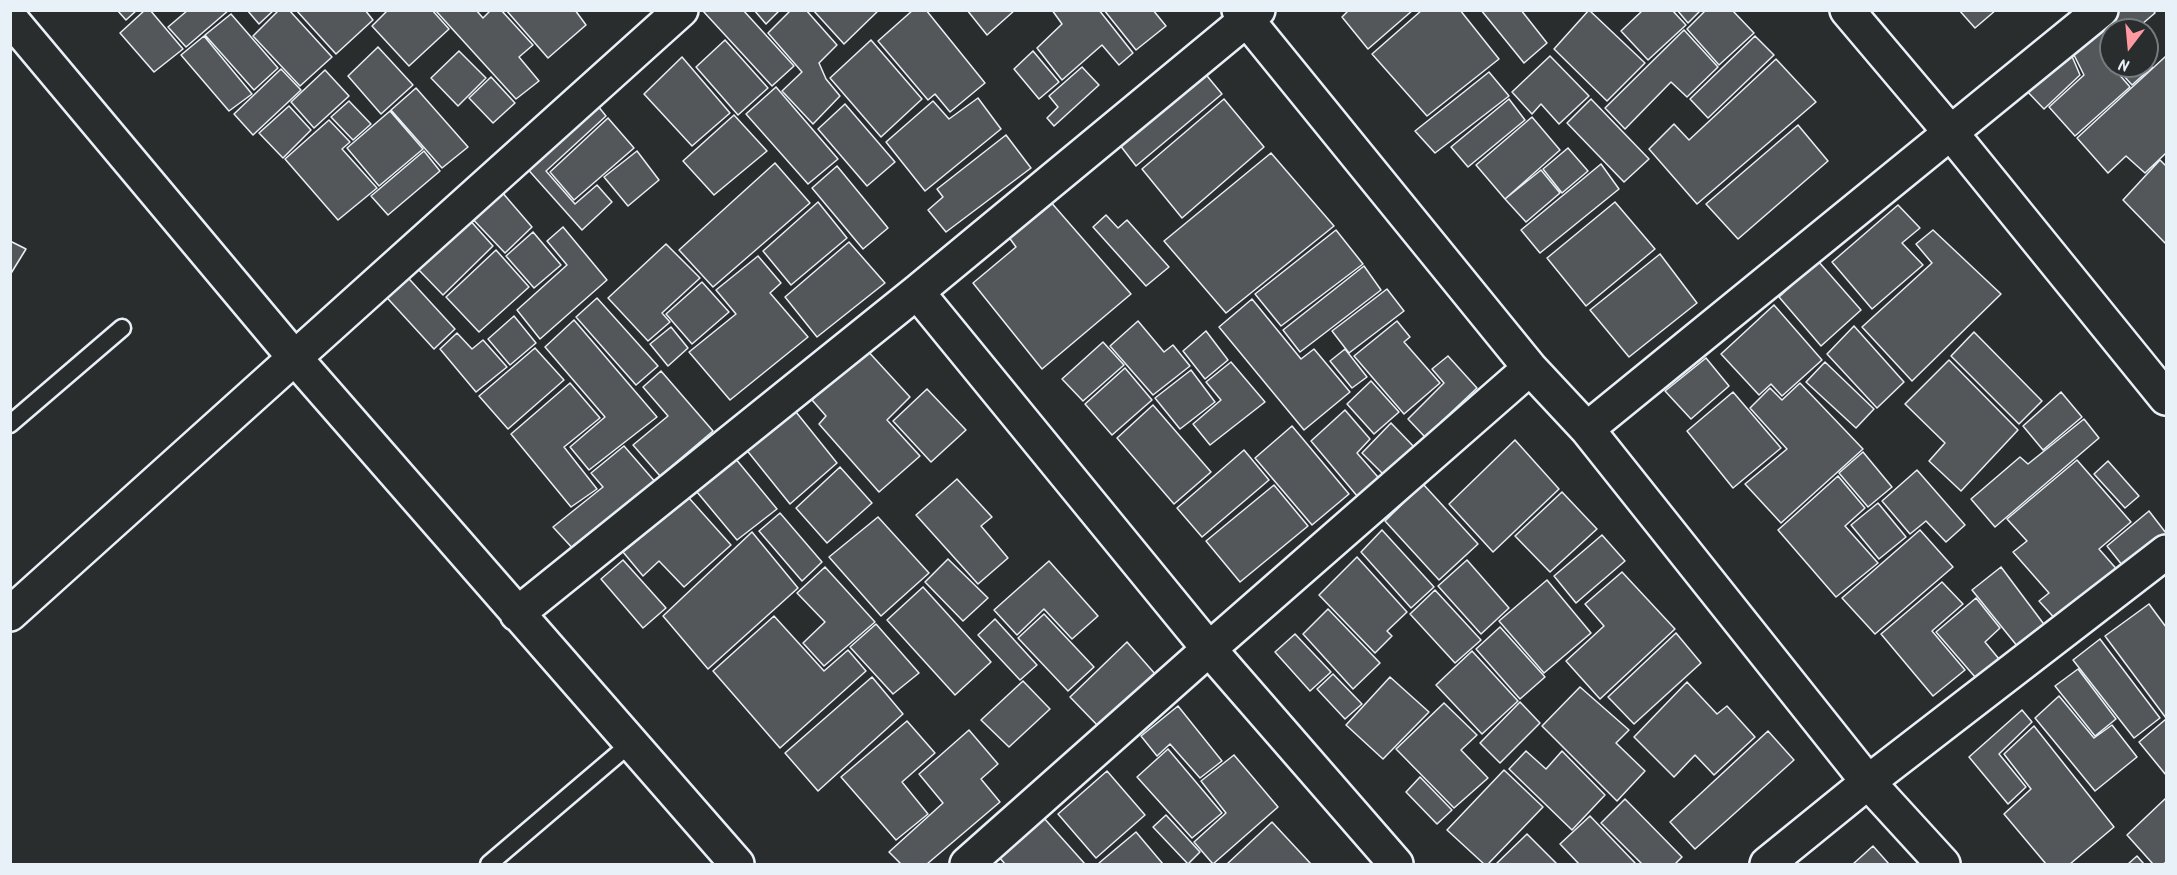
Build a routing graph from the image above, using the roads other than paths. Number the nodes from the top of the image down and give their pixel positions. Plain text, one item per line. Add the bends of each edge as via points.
1 (1847, 10) edge
2 (2101, 10) edge
3 (1248, 14) edge
4 (667, 15) edge
5 (10, 18) edge
6 (1951, 133) junction
7 (917, 292) junction
8 (122, 328) dead end
9 (294, 357) junction
10 (1530, 368) junction
11 (2166, 398) edge
12 (10, 424) edge
13 (1587, 429) junction
14 (2166, 552) edge
15 (10, 614) edge
16 (517, 614) junction
17 (1209, 649) junction
18 (631, 743) junction
19 (1868, 782) junction
20 (489, 864) edge
21 (737, 864) edge
22 (967, 864) edge
23 (1396, 864) edge
24 (1767, 864) edge
25 (1943, 864) edge

1 - 6 street
2 - 6 street
3 - 7 street
3 - 10 street
4 - 9 street
5 - 9 street
6 - 11 street
6 - 13 street
7 - 16 street
7 - 17 street
8 - 12 lane
9 - 15 street
9 - 16 street
10 - 13 street
10 - 17 street
13 - 19 street
14 - 19 street
16 - 18 street
17 - 22 street
17 - 23 street
18 - 20 lane
18 - 21 street
19 - 24 street
19 - 25 street

